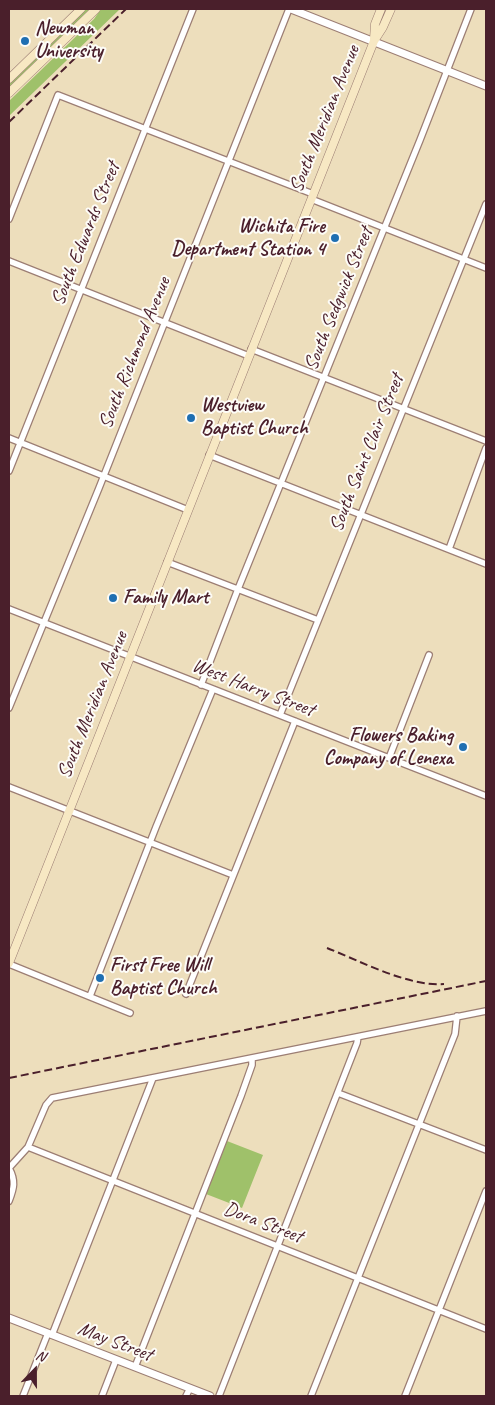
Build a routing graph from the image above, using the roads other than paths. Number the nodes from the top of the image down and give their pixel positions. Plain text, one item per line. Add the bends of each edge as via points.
1 (81, 9) edge
2 (96, 9) edge
3 (193, 9) edge
4 (290, 9) edge
5 (381, 9) edge
6 (391, 9) edge
7 (471, 9) edge
8 (374, 41) junction
9 (447, 70) junction
10 (9, 79) edge
11 (486, 86) edge
12 (9, 93) edge
13 (145, 128) junction
14 (229, 161) junction
15 (312, 197) junction
16 (486, 204) edge
17 (9, 219) edge
18 (385, 228) junction
19 (464, 259) junction
20 (9, 261) edge
21 (486, 268) edge
22 (81, 290) junction
23 (164, 322) junction
24 (250, 353) junction
25 (325, 378) junction
26 (403, 409) junction
27 (9, 438) edge
28 (486, 441) edge
29 (20, 443) junction
30 (486, 448) edge
31 (209, 456) junction
32 (9, 471) edge
33 (104, 476) junction
34 (282, 484) junction
35 (188, 510) junction
36 (360, 515) junction
37 (448, 550) junction
38 (167, 562) junction
39 (486, 564) edge
40 (238, 589) junction
41 (9, 609) edge
42 (318, 620) junction
43 (44, 623) junction
44 (429, 655) dead end
45 (129, 657) junction
46 (201, 684) junction
47 (213, 689) junction
48 (9, 708) edge
49 (280, 715) junction
50 (295, 721) junction
51 (389, 758) junction
52 (9, 787) edge
53 (486, 796) edge
54 (68, 810) junction
55 (150, 842) junction
56 (233, 875) junction
57 (9, 964) edge
58 (186, 994) dead end
59 (90, 996) junction
60 (486, 1011) edge
61 (130, 1013) dead end
62 (457, 1016) junction
63 (358, 1037) junction
64 (252, 1058) junction
65 (153, 1078) junction
66 (338, 1093) junction
67 (419, 1125) junction
68 (28, 1147) junction
69 (486, 1150) edge
70 (9, 1168) edge
71 (113, 1181) junction
72 (486, 1191) edge
73 (9, 1201) edge
74 (195, 1214) junction
75 (278, 1246) junction
76 (358, 1278) junction
77 (439, 1310) junction
78 (9, 1318) edge
79 (486, 1329) edge
80 (50, 1334) junction
81 (116, 1360) junction
82 (136, 1367) junction
83 (190, 1388) junction
84 (23, 1396) edge
85 (102, 1396) edge
86 (186, 1396) edge
87 (210, 1396) edge
88 (218, 1396) edge
89 (311, 1396) edge
90 (405, 1396) edge

1 - 10 main road
2 - 12 main road
3 - 13 street, South Edwards Street
4 - 8 street
4 - 14 street, South Richmond Avenue
5 - 8 main road, South Meridian Avenue via 375,24
6 - 8 main road, South Meridian Avenue
7 - 9 street, South Sedgwick Street
8 - 9 street
8 - 15 main road, South Meridian Avenue
9 - 11 street
9 - 18 street, South Sedgwick Street
13 - 14 street
13 - 17 street via 58,95
13 - 22 street, South Edwards Street
14 - 15 street
14 - 23 street, South Richmond Avenue
15 - 18 street
15 - 24 main road, South Meridian Avenue
16 - 19 street, South Saint Clair Street
18 - 19 street
18 - 25 street, South Sedgwick Street
19 - 21 street
19 - 26 street, South Saint Clair Street
20 - 22 street
22 - 23 street
22 - 29 street, South Edwards Street
23 - 24 street
23 - 33 street, South Richmond Avenue
24 - 25 street
24 - 31 main road, South Meridian Avenue
25 - 26 street
25 - 34 street, South Sedgwick Street
26 - 28 street
26 - 36 street, South Saint Clair Street
27 - 29 street
29 - 32 street, South Edwards Street
29 - 33 street
30 - 37 street
31 - 34 street
31 - 35 main road, South Meridian Avenue
33 - 35 street
33 - 43 street, South Richmond Avenue
34 - 36 street
34 - 40 street, South Sedgwick Street
35 - 38 main road, South Meridian Avenue
36 - 37 street
36 - 42 street, South Saint Clair Street
37 - 39 street
38 - 40 street
38 - 45 main road, South Meridian Avenue
40 - 42 street
40 - 46 street, South Sedgwick Street
41 - 43 street, West Harry Street
42 - 49 street, South Saint Clair Street
43 - 45 street, West Harry Street
43 - 48 street, South Richmond Avenue
44 - 51 street
45 - 46 street, West Harry Street
45 - 54 main road, South Meridian Avenue
46 - 47 street, West Harry Street
47 - 49 street, West Harry Street
47 - 55 street
49 - 50 street, West Harry Street
50 - 51 street, West Harry Street
50 - 56 street
51 - 53 street, West Harry Street
52 - 54 street
54 - 55 street
54 - 57 main road, South Meridian Avenue
55 - 56 street
55 - 59 street
56 - 58 street
57 - 59 street
59 - 61 street
60 - 62 street
62 - 63 street
62 - 67 street via 455,1034
63 - 64 street
63 - 66 street
64 - 65 street
64 - 74 street via 241,1096
65 - 68 street via 52,1098
65 - 71 street
66 - 67 street
66 - 75 street
67 - 69 street
67 - 76 street
68 - 70 street
68 - 71 street, Dora Street
70 - 73 street via 14,1186
71 - 74 street, Dora Street
71 - 80 street
72 - 77 street
74 - 75 street, Dora Street
74 - 82 street
75 - 76 street, Dora Street
75 - 88 street
76 - 77 street, Dora Street
76 - 89 street
77 - 79 street, Dora Street
77 - 90 street
78 - 80 street, May Street
80 - 81 street, May Street
80 - 84 street
81 - 82 street, May Street
81 - 85 street
82 - 83 street, May Street
83 - 86 street
83 - 87 street, May Street

